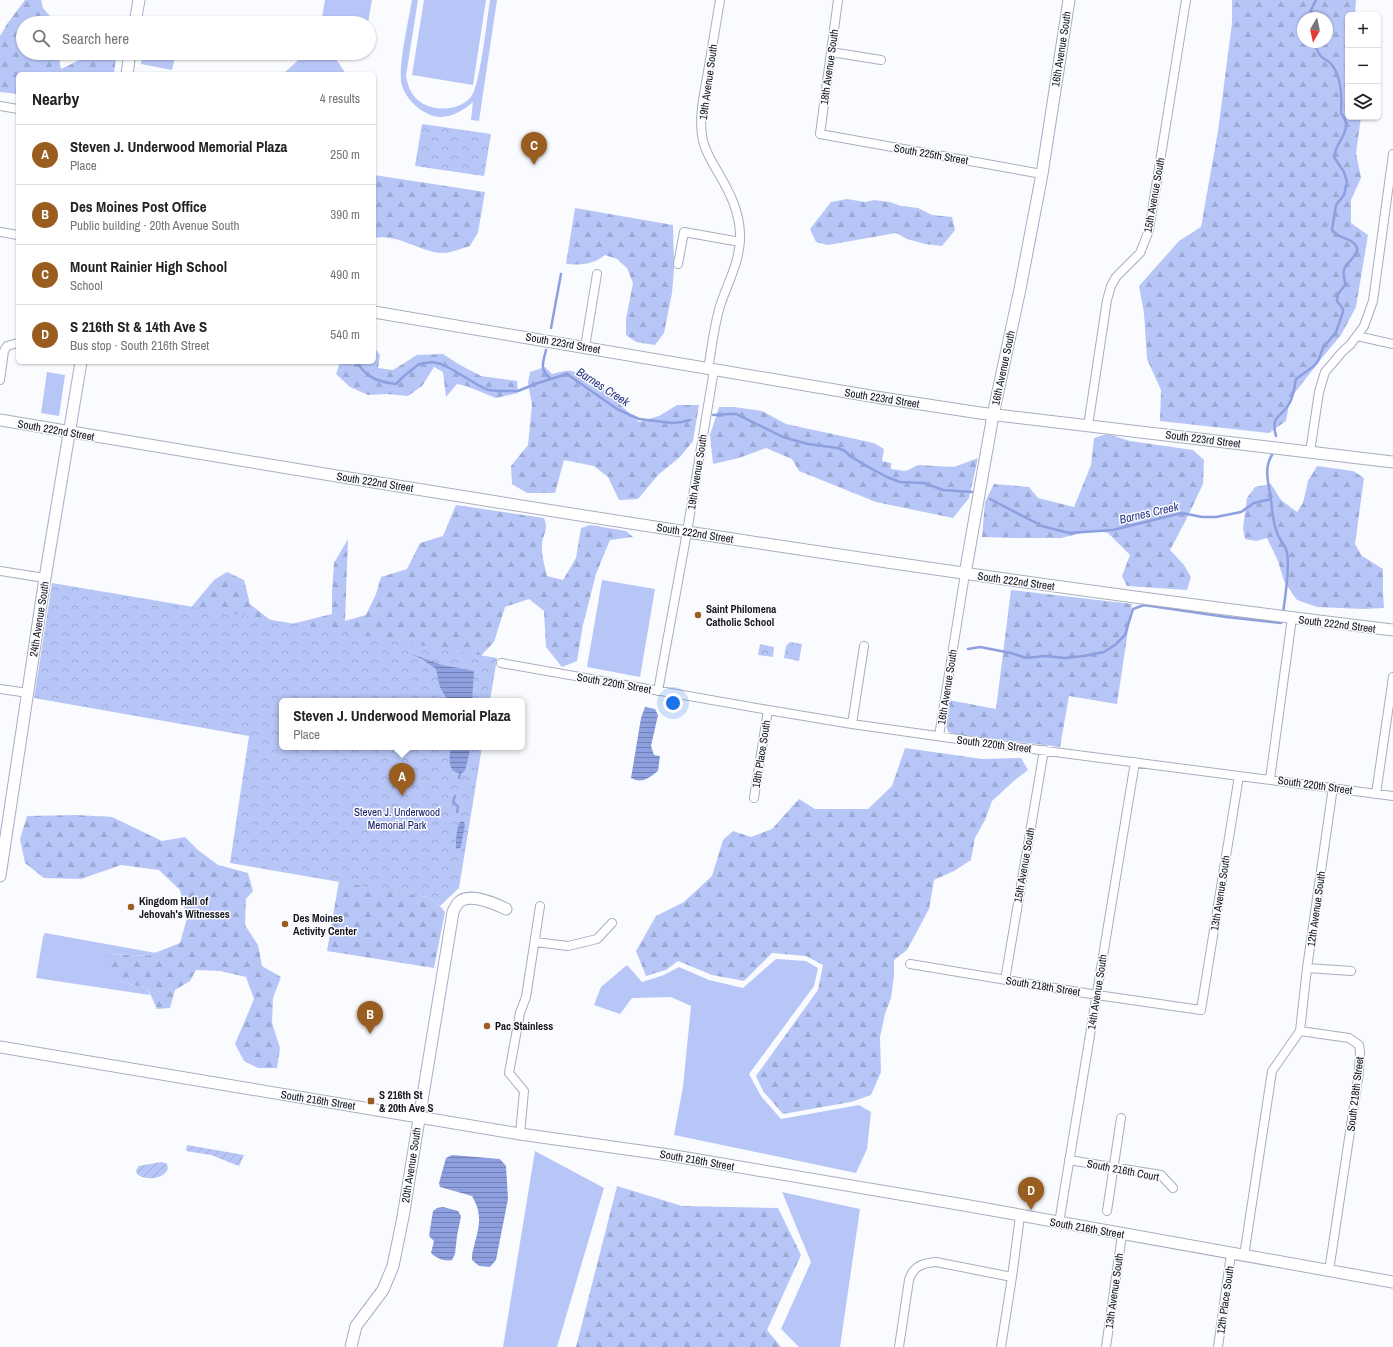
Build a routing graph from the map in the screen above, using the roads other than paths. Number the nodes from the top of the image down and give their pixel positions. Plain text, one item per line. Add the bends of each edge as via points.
1 (139, 0) edge
2 (720, 0) edge
3 (838, 0) edge
4 (1069, 0) edge
5 (1186, 0) edge
6 (136, 16) edge
7 (831, 52) junction
8 (129, 60) edge
9 (881, 60) dead end
10 (127, 72) edge
11 (0, 106) edge
12 (16, 109) edge
13 (820, 134) joint
14 (1393, 154) edge
15 (1042, 174) junction
16 (0, 232) edge
17 (16, 235) edge
18 (740, 242) junction
19 (678, 264) dead end
20 (597, 274) dead end
21 (376, 312) edge
22 (1357, 336) junction
23 (16, 344) edge
24 (1393, 344) edge
25 (585, 347) junction
26 (81, 364) edge
27 (711, 369) junction
28 (0, 380) edge
29 (993, 415) junction
30 (0, 420) edge
31 (1088, 426) junction
32 (70, 432) junction
33 (1310, 452) junction
34 (1393, 462) edge
35 (688, 532) junction
36 (0, 571) edge
37 (965, 574) junction
38 (45, 578) junction
39 (1292, 618) junction
40 (1393, 630) edge
41 (864, 646) dead end
42 (501, 664) dead end
43 (1393, 677) edge
44 (0, 689) edge
45 (658, 691) junction
46 (28, 693) junction
47 (768, 710) junction
48 (852, 724) junction
49 (939, 736) junction
50 (1044, 750) junction
51 (1135, 762) junction
52 (1239, 776) junction
53 (1270, 779) junction
54 (1333, 787) junction
55 (1376, 794) junction
56 (1393, 796) edge
57 (754, 798) dead end
58 (0, 876) edge
59 (540, 906) dead end
60 (506, 909) dead end
61 (612, 923) dead end
62 (535, 942) junction
63 (910, 964) dead end
64 (1307, 968) junction
65 (1351, 971) dead end
66 (1005, 980) junction
67 (1097, 995) junction
68 (1200, 1010) joint
69 (1300, 1031) junction
70 (0, 1047) edge
71 (419, 1117) junction
72 (1121, 1118) dead end
73 (520, 1134) junction
74 (1069, 1160) junction
75 (1114, 1167) junction
76 (1172, 1188) dead end
77 (1107, 1211) dead end
78 (1020, 1216) junction
79 (1059, 1223) junction
80 (1122, 1234) junction
81 (1231, 1254) junction
82 (1244, 1256) junction
83 (1329, 1271) junction
84 (1012, 1277) junction
85 (1393, 1282) edge
86 (351, 1347) edge
87 (899, 1347) edge
88 (1001, 1347) edge
89 (1106, 1347) edge
90 (1218, 1347) edge

1 - 6 street
2 - 18 street, 19th Avenue South via 703,100 702,131 703,142 711,160 736,207
3 - 7 street, 18th Avenue South
4 - 15 street, 16th Avenue South
5 - 31 street, 15th Avenue South via 1149,230 1140,253 1116,277 1111,286
7 - 9 street
7 - 13 street, 18th Avenue South
8 - 10 street
11 - 12 street
13 - 15 street, South 225th Street
14 - 22 street via 1373,301
15 - 29 street, 16th Avenue South
16 - 17 street
18 - 19 street via 684,232
18 - 27 street, 19th Avenue South via 735,269 717,320
20 - 25 street
21 - 25 street, South 223rd Street
22 - 24 street
22 - 33 street via 1331,364 1321,381
23 - 28 street via 7,346 4,351
25 - 27 street, South 223rd Street
26 - 32 street, 24th Avenue South
27 - 29 street, South 223rd Street
27 - 35 street, 19th Avenue South
29 - 31 street, South 223rd Street
29 - 37 street, 16th Avenue South
30 - 32 street, South 222nd Street
31 - 33 street, South 223rd Street
32 - 35 street, South 222nd Street
32 - 38 street, 24th Avenue South
33 - 34 street, South 223rd Street
35 - 37 street, South 222nd Street
35 - 45 street, 19th Avenue South
36 - 38 street
37 - 39 street, South 222nd Street
37 - 49 street, 16th Avenue South
38 - 46 street, 24th Avenue South
39 - 40 street, South 222nd Street
39 - 53 street
41 - 48 street
42 - 45 street, South 220th Street
43 - 55 street
44 - 46 street
45 - 47 street, South 220th Street
46 - 58 street, 24th Avenue South
47 - 48 street, South 220th Street
47 - 57 street, 18th Place South
48 - 49 street, South 220th Street
49 - 50 street, South 220th Street
50 - 51 street, South 220th Street
50 - 66 street, 15th Avenue South
51 - 52 street, South 220th Street
51 - 67 street, 14th Avenue South
52 - 53 street, South 220th Street
52 - 68 street, 13th Avenue South
53 - 54 street, South 220th Street
54 - 55 street, South 220th Street
54 - 64 street, 12th Avenue South
55 - 56 street, South 220th Street
59 - 62 street
60 - 71 street, 20th Avenue South via 479,899 463,900 453,912
61 - 62 street via 597,939 568,946
62 - 73 street via 509,1073 524,1091
63 - 66 street, South 218th Street
64 - 65 street
64 - 69 street, 12th Avenue South
66 - 67 street, South 218th Street
67 - 68 street, South 218th Street
67 - 74 street, 14th Avenue South
69 - 82 street via 1272,1070
69 - 83 street, South 218th Street via 1349,1038 1359,1045 1360,1052
70 - 71 street, South 216th Street
71 - 73 street, South 216th Street
71 - 86 street, 20th Avenue South via 393,1266 383,1290 356,1326
72 - 75 street
73 - 78 street, South 216th Street via 669,1155
74 - 75 street, South 216th Court
74 - 79 street, 14th Avenue South
75 - 76 street, South 216th Court via 1161,1175
75 - 77 street
78 - 79 street, South 216th Street
78 - 84 street
79 - 80 street, South 216th Street
80 - 81 street, South 216th Street
80 - 89 street, 13th Avenue South
81 - 82 street, South 216th Street
81 - 90 street, 12th Place South
82 - 83 street, South 216th Street
83 - 85 street, South 216th Street
84 - 87 street via 936,1262 926,1262 918,1266 909,1280
84 - 88 street

